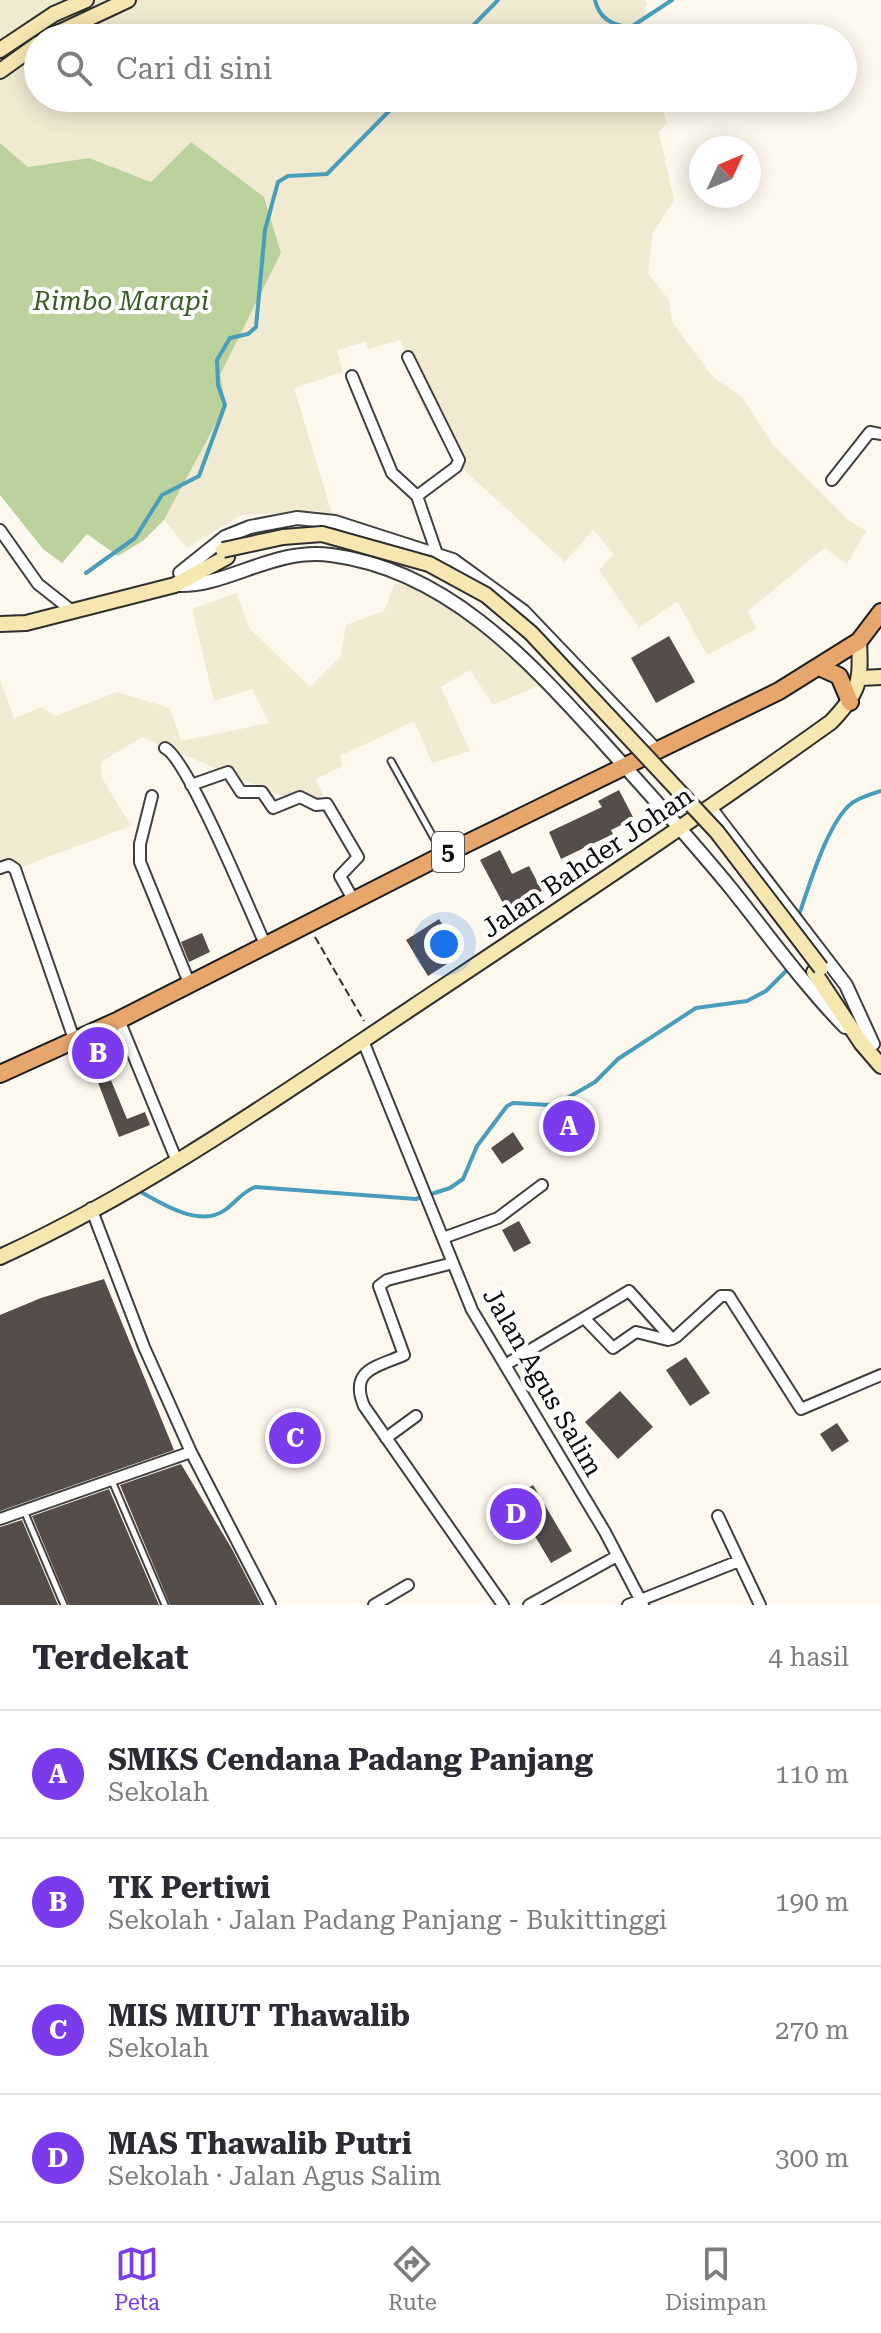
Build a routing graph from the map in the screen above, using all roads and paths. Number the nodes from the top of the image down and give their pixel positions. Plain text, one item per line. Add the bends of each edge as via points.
1 (86, 0) edge
2 (128, 0) edge
3 (98, 6) edge
4 (39, 24) edge
5 (69, 24) edge
6 (24, 34) edge
7 (0, 50) edge
8 (24, 54) edge
9 (0, 71) edge
10 (408, 357) dead end
11 (352, 376) dead end
12 (881, 434) edge
13 (832, 480) dead end
14 (417, 496) junction
15 (0, 530) edge
16 (437, 554) junction
17 (177, 579) junction
18 (71, 610) junction
19 (881, 612) edge
20 (0, 624) edge
21 (859, 641) junction
22 (819, 667) junction
23 (881, 677) edge
24 (861, 678) junction
25 (850, 702) junction
26 (165, 748) dead end
27 (656, 750) junction
28 (391, 761) dead end
29 (623, 765) junction
30 (191, 785) junction
31 (152, 796) dead end
32 (711, 809) junction
33 (682, 829) junction
34 (443, 855) junction
35 (0, 868) edge
36 (354, 901) junction
37 (308, 925) junction
38 (266, 946) junction
39 (190, 985) junction
40 (119, 1020) junction
41 (368, 1038) junction
42 (74, 1039) junction
43 (867, 1044) junction
44 (881, 1065) edge
45 (0, 1074) edge
46 (176, 1159) junction
47 (542, 1185) dead end
48 (91, 1208) junction
49 (443, 1238) junction
50 (0, 1257) edge
51 (453, 1263) junction
52 (586, 1320) junction
53 (672, 1339) junction
54 (505, 1365) junction
55 (881, 1375) edge
56 (416, 1416) dead end
57 (386, 1438) junction
58 (191, 1452) junction
59 (112, 1479) junction
60 (25, 1513) junction
61 (718, 1516) dead end
62 (0, 1519) edge
63 (617, 1556) junction
64 (739, 1561) junction
65 (408, 1585) dead end
66 (642, 1603) edge
67 (64, 1605) edge
68 (165, 1605) edge
69 (270, 1605) edge
70 (374, 1605) edge
71 (503, 1605) edge
72 (529, 1605) edge
73 (628, 1605) edge
74 (760, 1605) edge

1 - 4 main road
2 - 3 main road
3 - 5 main road
6 - 7 main road
8 - 9 main road
10 - 14 street via 459,460
11 - 14 street via 392,473
12 - 13 street via 870,432
14 - 16 street
15 - 18 street via 38,584
16 - 17 street via 335,522 297,518 225,537
16 - 27 street via 474,572 523,611
17 - 18 main road via 159,589
17 - 29 street via 199,583 315,553 353,558 402,576 474,615 520,652
17 - 43 main road, bridge via 225,553 283,537 322,534 429,564 486,595 531,633 728,844
18 - 20 main road via 26,623
19 - 21 highway, 5
21 - 22 highway, 5
21 - 24 main road, Jalan Bahder Johan
22 - 25 highway via 839,676
22 - 27 highway, 5
23 - 24 main road
24 - 25 main road, Jalan Bahder Johan
25 - 32 main road, Jalan Bahder Johan via 831,722
26 - 30 street
27 - 29 highway, 5
28 - 34 lane
29 - 33 street
29 - 34 highway, 5
30 - 36 street via 228,772 241,792 262,792 273,808 303,796 313,804 327,804 358,857 340,876
30 - 38 street
31 - 39 street via 140,862
32 - 33 main road, Jalan Bahder Johan
32 - 43 street via 846,985
33 - 41 main road, Jalan Bahder Johan
33 - 43 street via 833,1014
34 - 36 highway, 5
35 - 42 street via 15,869
36 - 37 highway, 5
37 - 38 highway, 5
37 - 41 path
38 - 39 highway, 5
39 - 40 highway, 5
40 - 42 highway, 5
40 - 46 street
41 - 46 main road, Jalan Bahder Johan
41 - 49 street, Jalan Agus Salim
42 - 45 highway, 5
43 - 44 main road
46 - 48 main road, Jalan Bahder Johan
47 - 49 street via 498,1218
48 - 50 main road, Jalan Bahder Johan
48 - 58 street
49 - 51 street, Jalan Agus Salim
51 - 54 street, Jalan Agus Salim via 472,1310
51 - 57 street via 379,1286 404,1355 368,1371 357,1390
52 - 53 street via 613,1348 636,1332
52 - 53 street via 629,1291
52 - 54 street
53 - 55 street via 721,1296 729,1296 801,1409
54 - 63 street, Jalan Agus Salim
56 - 57 street
57 - 71 street
58 - 59 street
58 - 69 street
59 - 60 street
59 - 68 lane
60 - 62 street
60 - 67 lane
61 - 64 street
63 - 66 street, Jalan Agus Salim
63 - 72 street
64 - 66 street
64 - 74 street
65 - 70 street
66 - 73 street

